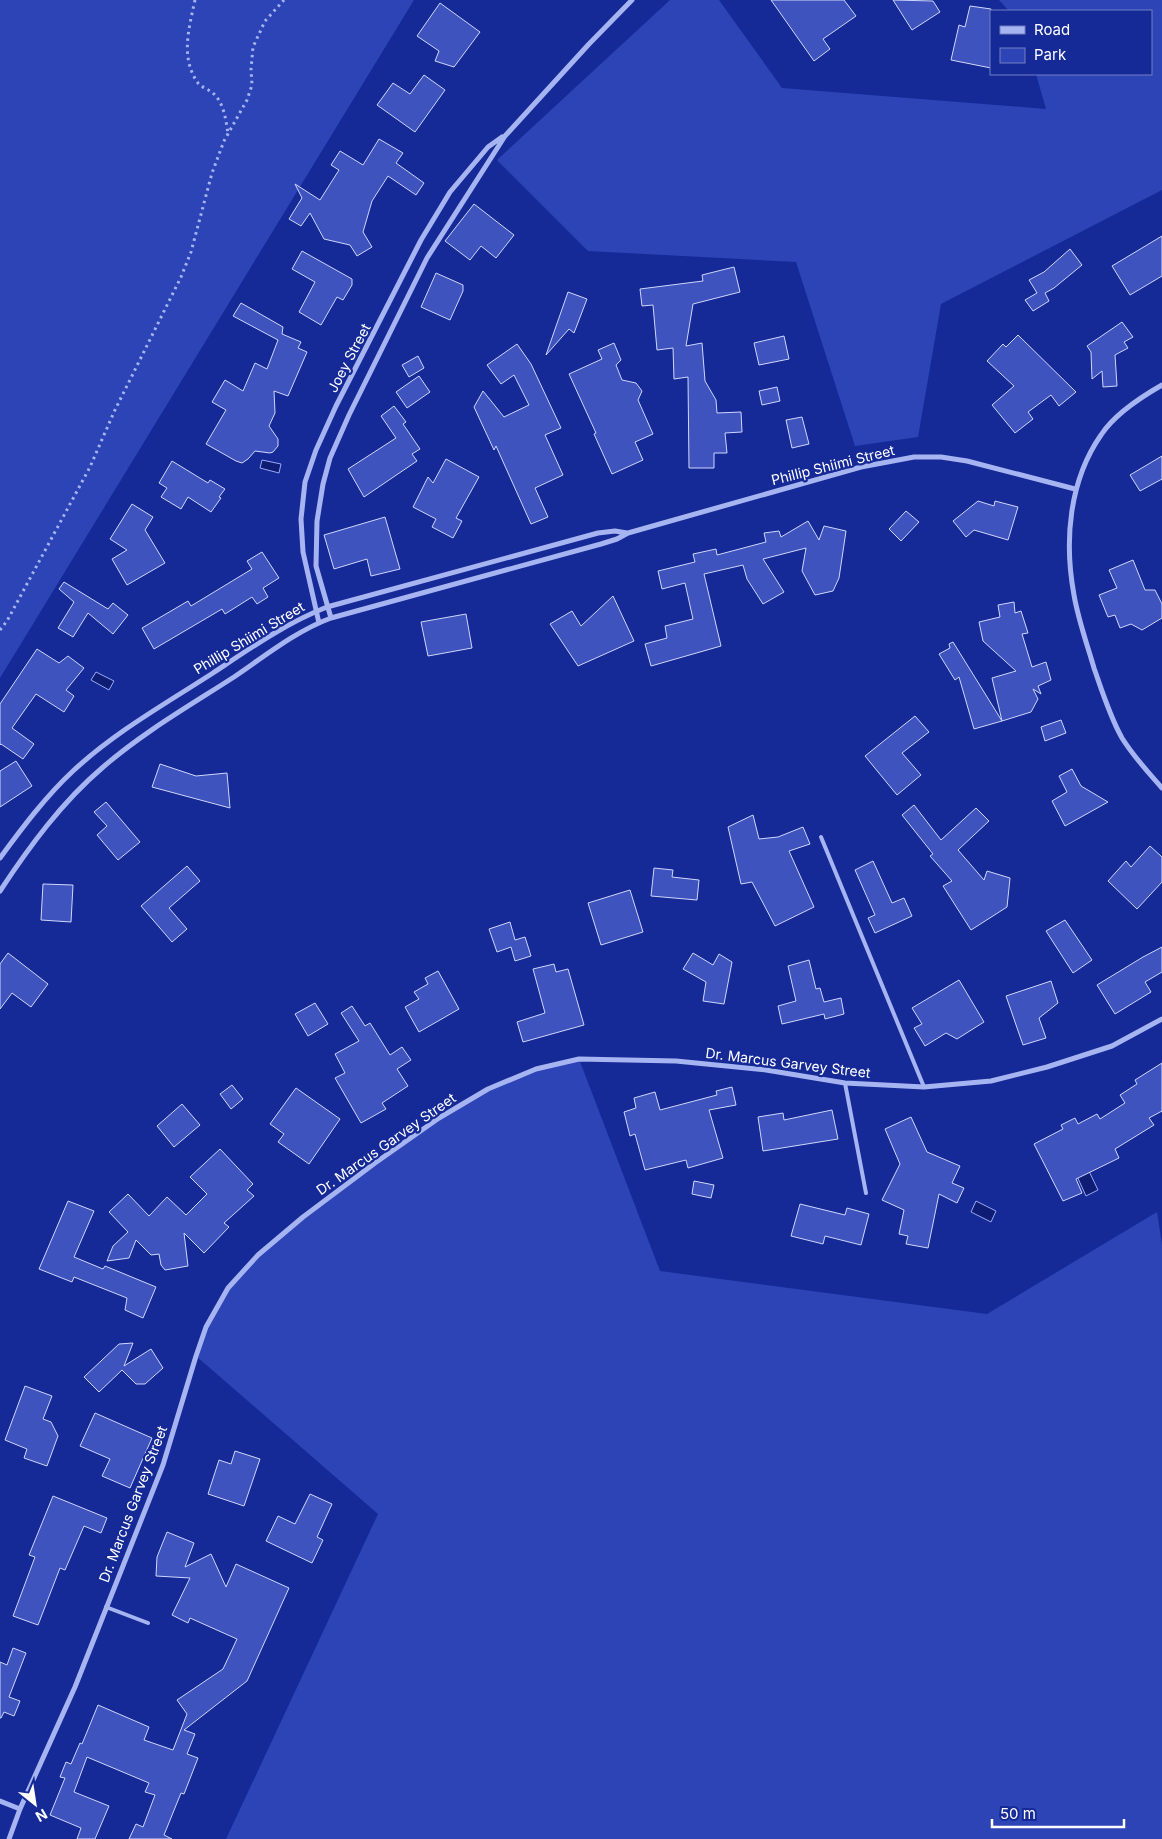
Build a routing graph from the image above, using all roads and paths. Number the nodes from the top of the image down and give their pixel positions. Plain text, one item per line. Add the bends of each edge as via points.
1 (195, 0) edge
2 (284, 0) edge
3 (632, 0) edge
4 (228, 134) junction
5 (505, 136) junction
6 (1162, 385) edge
7 (1075, 489) junction
8 (628, 533) junction
9 (327, 607) junction
10 (316, 611) junction
11 (331, 618) junction
12 (319, 623) junction
13 (0, 630) edge
14 (1162, 788) edge
15 (821, 837) dead end
16 (0, 858) edge
17 (0, 890) edge
18 (1162, 1019) edge
19 (845, 1083) junction
20 (924, 1087) junction
21 (866, 1193) dead end
22 (106, 1607) junction
23 (148, 1623) dead end
24 (0, 1801) edge
25 (20, 1809) junction
26 (9, 1839) edge

1 - 4 path via 186,43 189,68 199,85 213,93 221,104
2 - 4 path via 264,20 253,47 252,85
3 - 5 street, Joey Street
4 - 13 path via 212,173 181,277 90,467
5 - 9 street, Joey Street via 427,258 330,458 317,521 316,566
5 - 10 street, Joey Street via 488,147 450,192 421,240 316,450 305,482 300,519 303,552
6 - 7 street via 1123,412 1101,434
7 - 8 street, Phillip Shiimi Street via 966,461 914,457 861,467
7 - 14 street via 1069,532 1070,562 1074,596 1086,642 1122,737
8 - 9 street, Phillip Shiimi Street via 598,533
8 - 11 street, Phillip Shiimi Street via 601,544
9 - 10 street, Phillip Shiimi Street
9 - 11 street, Joey Street
10 - 12 street, Joey Street
10 - 16 street, Phillip Shiimi Street via 268,637 122,731 58,786
11 - 12 street, Phillip Shiimi Street
12 - 17 street, Phillip Shiimi Street via 147,734 102,767 65,805
15 - 20 lane
18 - 20 street, Dr. Marcus Garvey Street via 1112,1046 1047,1067 991,1080
19 - 20 street, Dr. Marcus Garvey Street
19 - 21 lane
19 - 22 street, Dr. Marcus Garvey Street via 766,1070 676,1061 579,1059 536,1070 488,1089 375,1162 295,1223 258,1255 228,1288 206,1327 163,1465
22 - 23 lane
22 - 25 street, Dr. Marcus Garvey Street via 75,1687
24 - 25 street
25 - 26 street, Dr. Marcus Garvey Street

